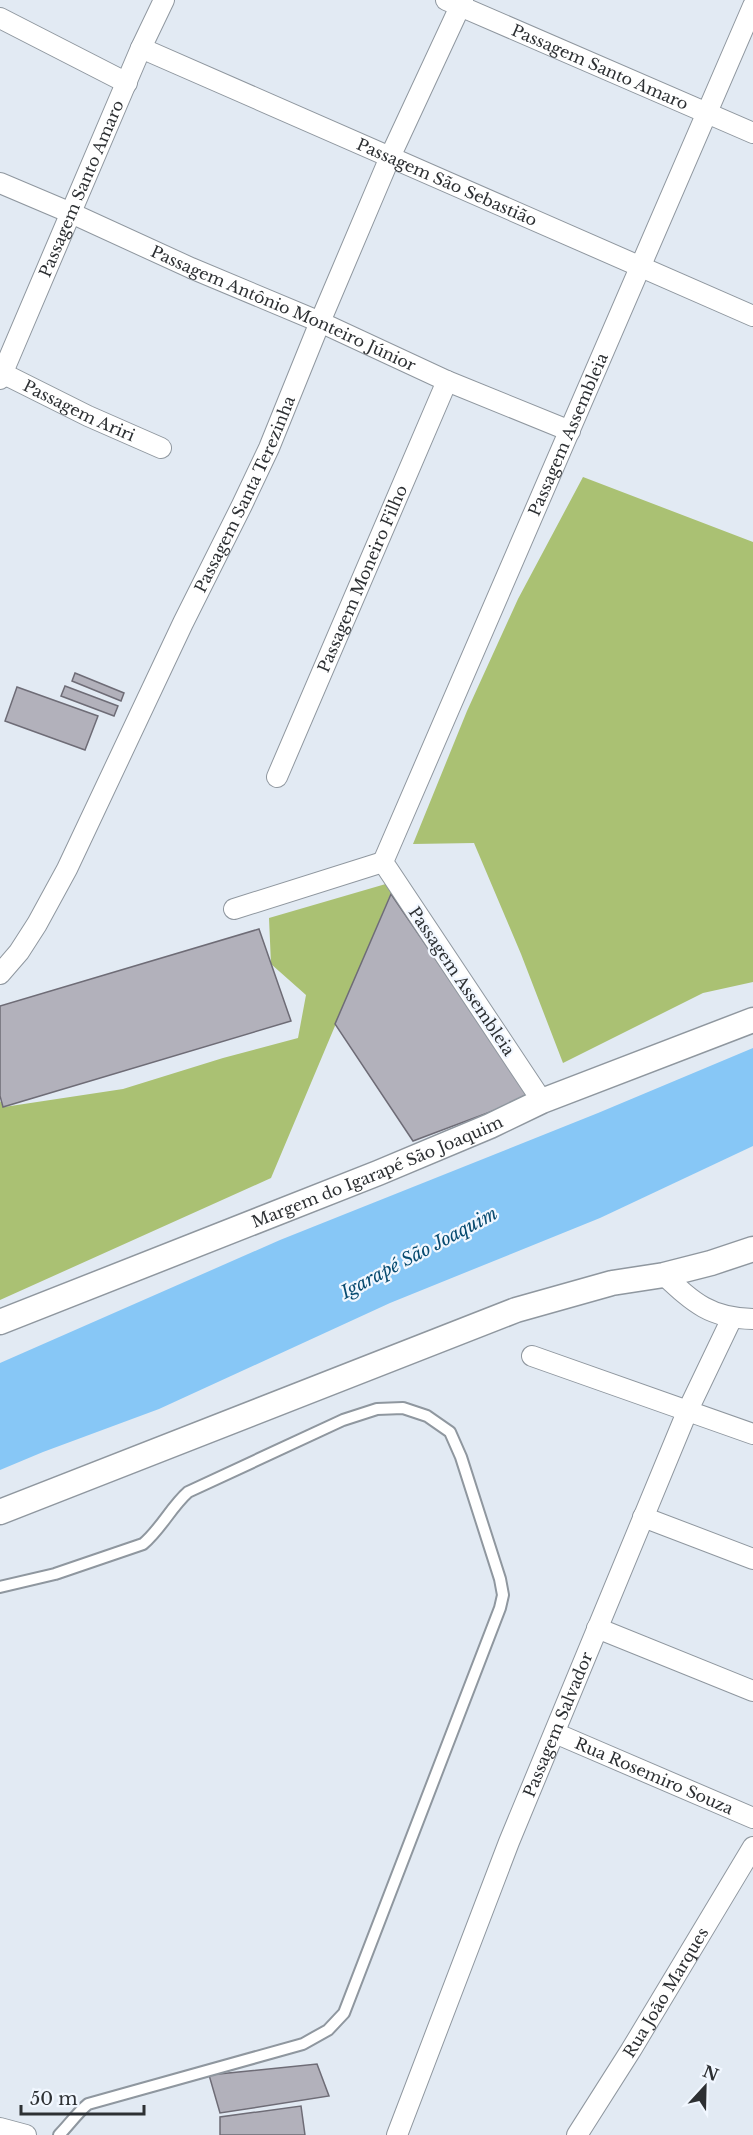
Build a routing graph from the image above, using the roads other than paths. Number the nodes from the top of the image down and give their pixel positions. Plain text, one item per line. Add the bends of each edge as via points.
1 (164, 0) edge
2 (456, 2) edge
3 (753, 6) edge
4 (0, 18) edge
5 (141, 48) junction
6 (127, 83) junction
7 (707, 114) junction
8 (753, 133) edge
9 (390, 157) junction
10 (0, 183) edge
11 (71, 213) junction
12 (641, 267) junction
13 (753, 316) edge
14 (320, 322) junction
15 (1, 375) edge
16 (447, 381) junction
17 (570, 431) junction
18 (161, 448) dead end
19 (277, 777) dead end
20 (382, 862) junction
21 (234, 909) dead end
22 (0, 974) edge
23 (753, 1020) edge
24 (542, 1101) junction
25 (753, 1250) edge
26 (664, 1275) junction
27 (732, 1318) junction
28 (753, 1319) edge
29 (0, 1322) edge
30 (532, 1356) dead end
31 (687, 1412) junction
32 (753, 1434) edge
33 (0, 1512) edge
34 (643, 1516) junction
35 (753, 1559) edge
36 (0, 1587) edge
37 (597, 1628) junction
38 (753, 1691) edge
39 (555, 1733) junction
40 (753, 1818) edge
41 (753, 1847) edge
42 (0, 2128) edge
43 (26, 2135) edge
44 (59, 2135) edge
45 (397, 2135) edge
46 (577, 2135) edge

1 - 5 street, Passagem Santo Amaro
2 - 7 street, Passagem Santo Amaro
2 - 9 street, Passagem Santa Terezinha
3 - 7 street, Passagem Assembleia
4 - 6 street
5 - 6 street, Passagem Santo Amaro
5 - 9 street, Passagem São Sebastião
6 - 11 street, Passagem Santo Amaro
7 - 8 street, Passagem Santo Amaro
7 - 12 street, Passagem Assembleia
9 - 12 street, Passagem São Sebastião
9 - 14 street, Passagem Santa Terezinha
10 - 11 street, Passagem Antônio Monteiro Júnior
11 - 14 street, Passagem Antônio Monteiro Júnior
11 - 15 street, Passagem Santo Amaro
12 - 13 street, Passagem São Sebastião
12 - 17 street, Passagem Assembleia
14 - 16 street, Passagem Antônio Monteiro Júnior
14 - 22 street, Passagem Santa Terezinha via 269,448 67,869 37,924
15 - 18 street, Passagem Ariri
16 - 17 street, Passagem Antônio Monteiro Júnior
16 - 19 street, Passagem Moneiro Filho
17 - 20 street, Passagem Assembleia
20 - 21 street
20 - 24 street, Passagem Assembleia
23 - 24 street, Margem do Igarapé São Joaquim
24 - 29 street, Margem do Igarapé São Joaquim via 378,1173
25 - 26 street
26 - 27 street via 695,1302
26 - 33 street via 612,1283 516,1310
27 - 28 street
27 - 31 street, Passagem Salvador
30 - 31 street
31 - 32 street
31 - 34 street, Passagem Salvador
34 - 35 street
34 - 37 street, Passagem Salvador
36 - 44 lane via 55,1574 143,1544 188,1492 343,1420 377,1409 403,1408 428,1416 450,1432 503,1595 344,2013 328,2030 303,2044 88,2104
37 - 38 street
37 - 39 street, Passagem Salvador
39 - 40 street, Rua Rosemiro Souza
39 - 45 street, Passagem Salvador via 505,1852
41 - 46 street, Rua João Marques
42 - 43 street

